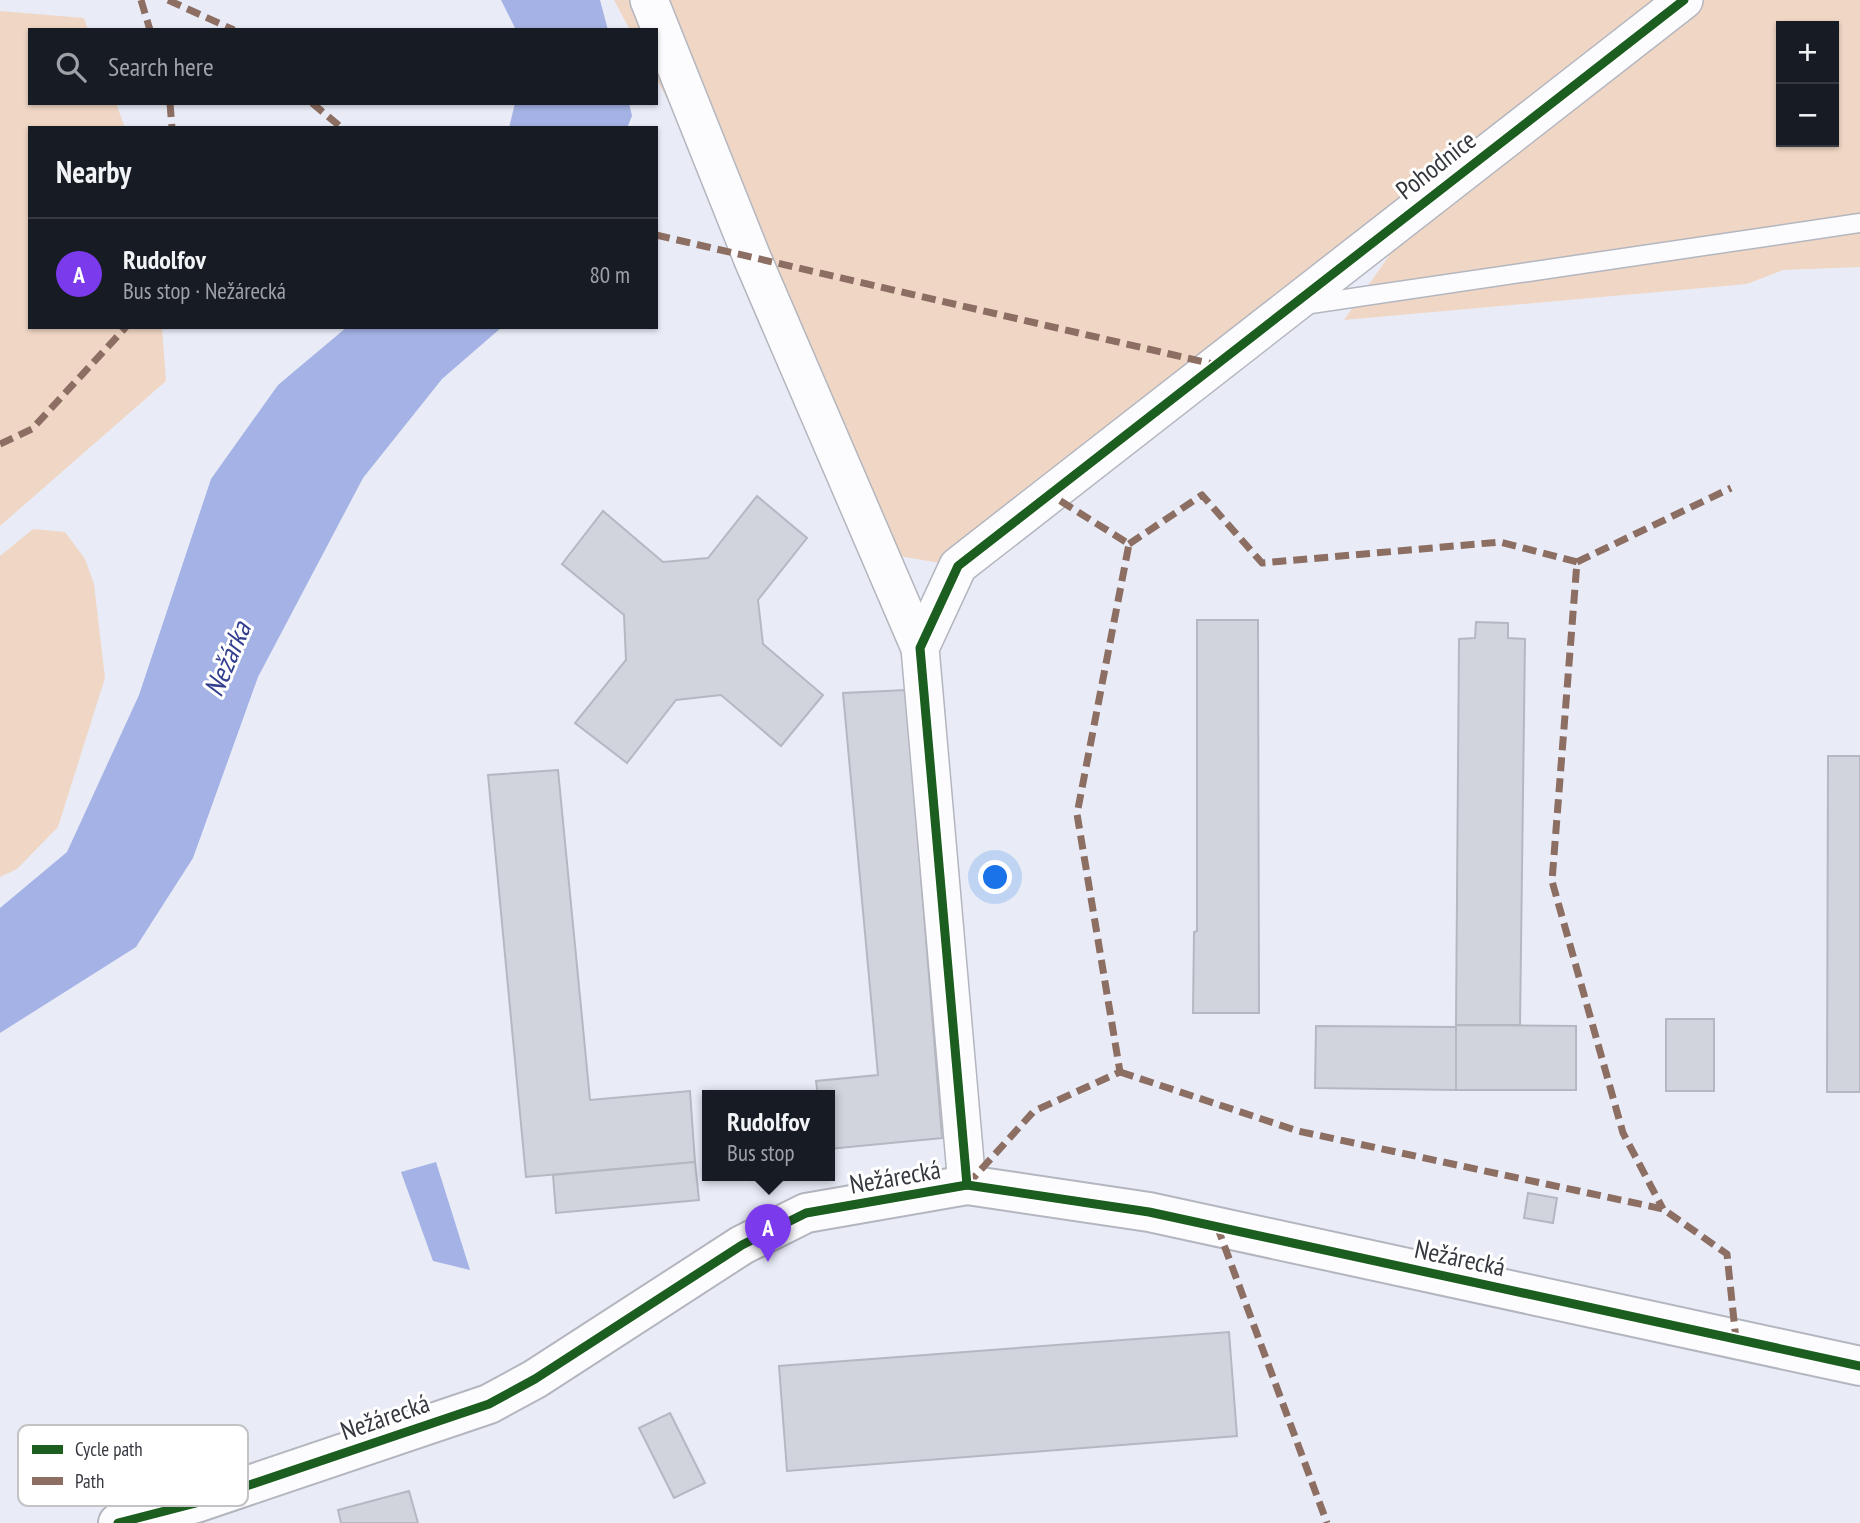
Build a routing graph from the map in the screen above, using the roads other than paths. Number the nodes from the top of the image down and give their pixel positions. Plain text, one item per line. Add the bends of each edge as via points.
1 (649, 0) edge
2 (1684, 0) edge
3 (1860, 223) edge
4 (1290, 307) junction
5 (920, 648) junction
6 (967, 1185) junction
7 (1860, 1366) edge
8 (248, 1486) edge
9 (184, 1506) edge
10 (118, 1523) edge

1 - 5 street via 753,260
2 - 4 street, Pohodnice
3 - 4 lane
4 - 5 street, Pohodnice via 958,566
5 - 6 street
6 - 7 street, Nežárecká via 1149,1212
6 - 8 street, Nežárecká via 806,1213 742,1245 489,1405
9 - 10 street, Nežárecká

